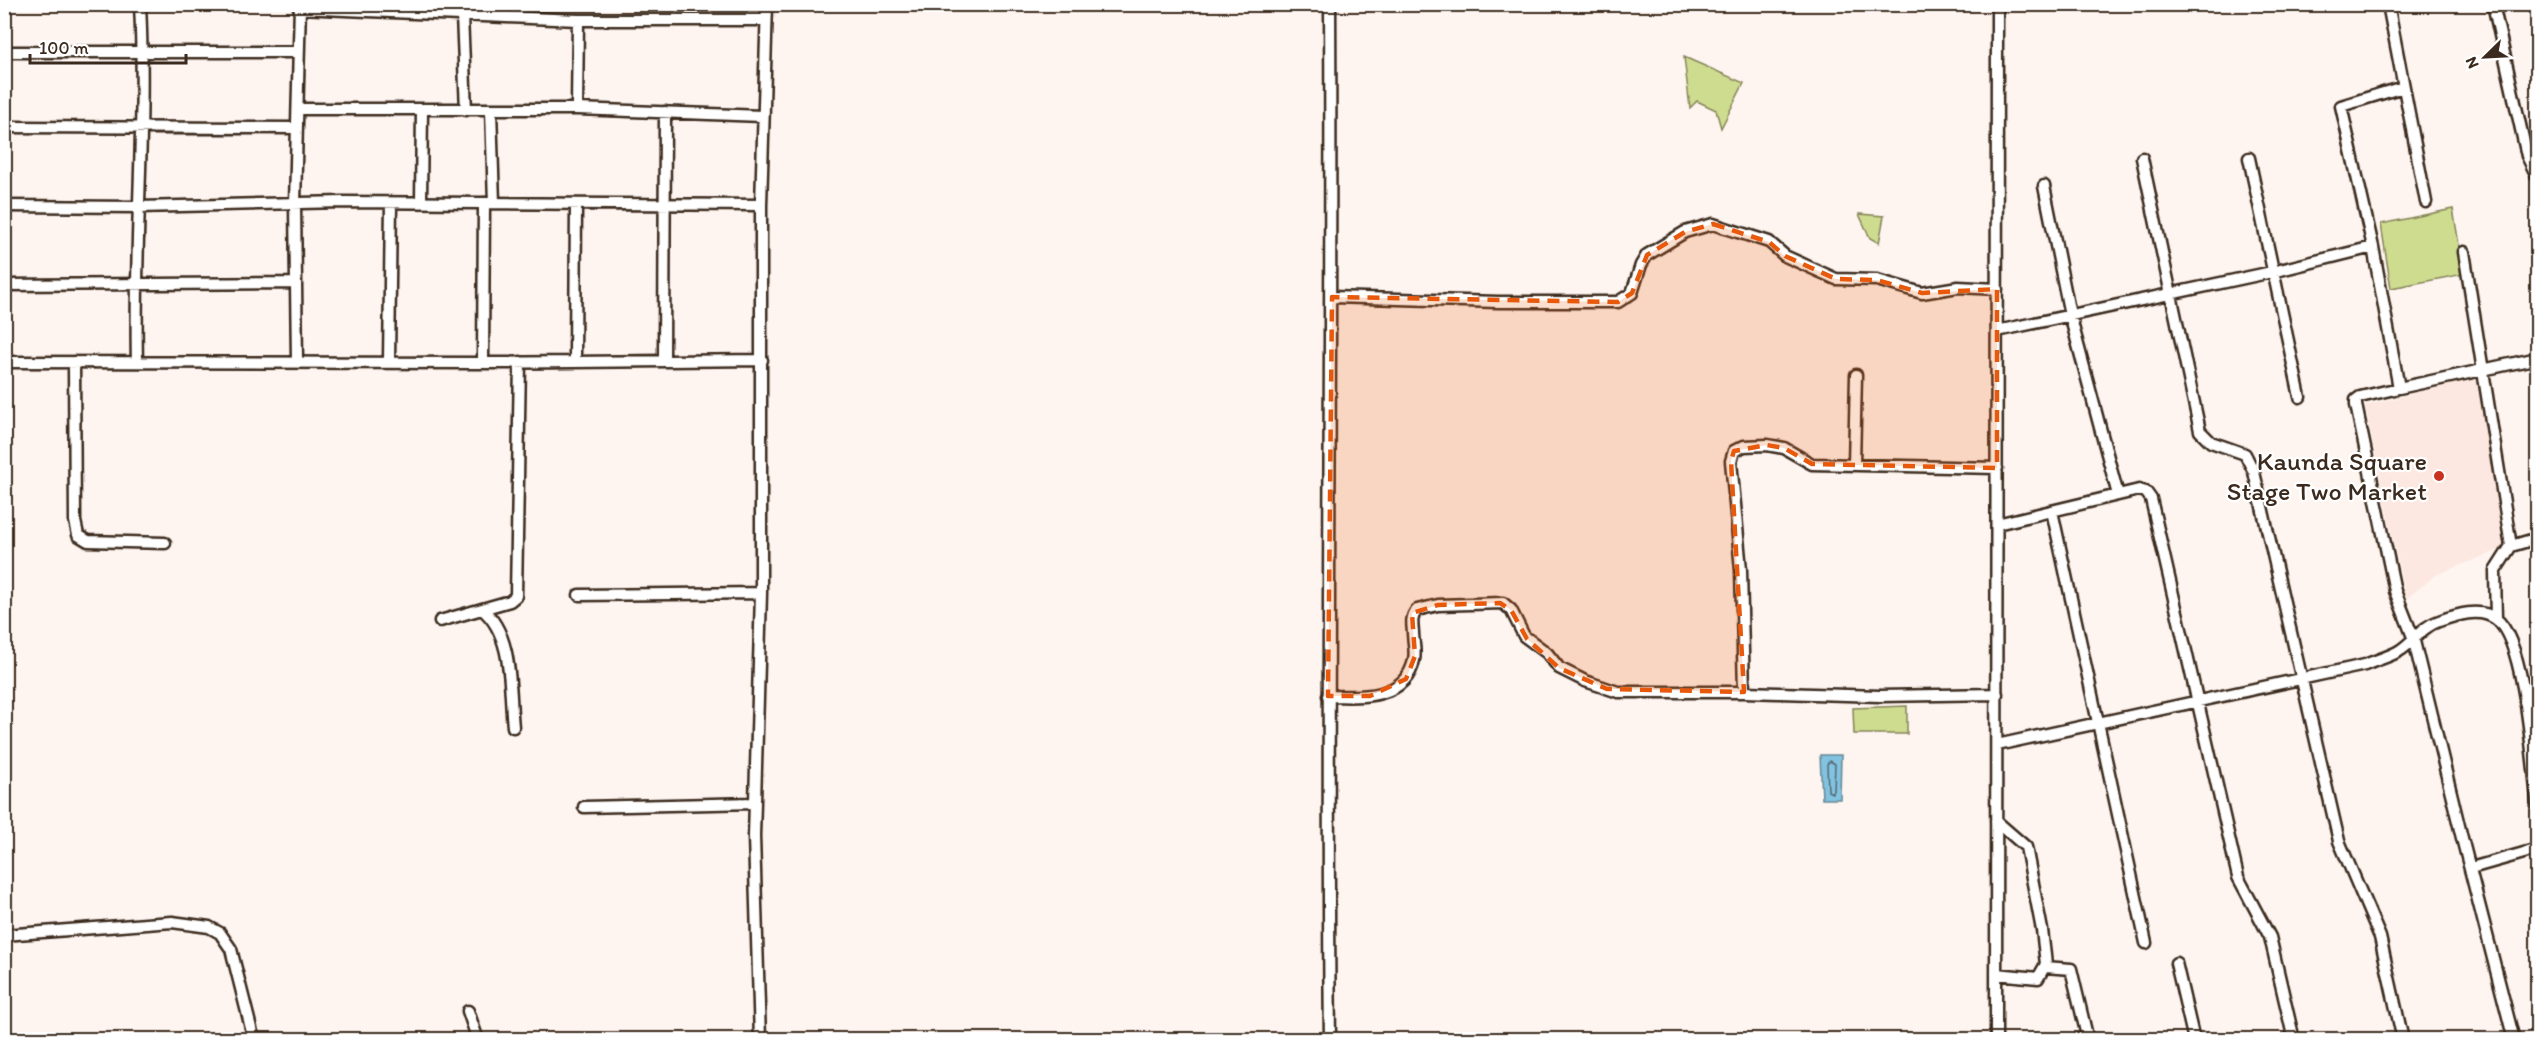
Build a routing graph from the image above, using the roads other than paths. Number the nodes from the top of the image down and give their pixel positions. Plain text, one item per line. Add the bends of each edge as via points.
1 (140, 4) edge
2 (766, 4) edge
3 (1330, 4) edge
4 (1997, 4) edge
5 (2388, 4) edge
6 (2493, 4) edge
7 (300, 6) edge
8 (462, 16) junction
9 (578, 20) junction
10 (766, 20) junction
11 (4, 52) edge
12 (143, 52) junction
13 (298, 52) junction
14 (2403, 87) junction
15 (298, 109) junction
16 (422, 109) junction
17 (578, 109) junction
18 (466, 110) junction
19 (491, 110) junction
20 (665, 112) junction
21 (762, 116) junction
22 (4, 127) edge
23 (297, 128) junction
24 (143, 129) junction
25 (2142, 158) dead end
26 (2249, 158) dead end
27 (2538, 178) edge
28 (2044, 186) dead end
29 (421, 202) junction
30 (2426, 202) dead end
31 (391, 203) junction
32 (489, 203) junction
33 (296, 204) junction
34 (576, 204) junction
35 (663, 204) junction
36 (761, 205) junction
37 (4, 206) edge
38 (139, 207) junction
39 (2373, 247) junction
40 (2464, 252) dead end
41 (2272, 272) junction
42 (295, 283) junction
43 (4, 285) edge
44 (135, 285) junction
45 (1997, 289) junction
46 (2170, 294) junction
47 (1332, 297) junction
48 (2070, 315) junction
49 (1996, 331) junction
50 (2538, 358) edge
51 (762, 360) junction
52 (575, 361) junction
53 (664, 361) junction
54 (4, 362) edge
55 (74, 362) junction
56 (137, 362) junction
57 (297, 362) junction
58 (389, 362) junction
59 (520, 362) junction
60 (483, 363) junction
61 (2485, 371) junction
62 (1856, 375) dead end
63 (2399, 388) junction
64 (2300, 397) dead end
65 (1854, 465) junction
66 (1997, 468) junction
67 (2118, 495) junction
68 (2052, 511) junction
69 (1997, 524) junction
70 (2538, 538) edge
71 (165, 543) dead end
72 (2511, 546) junction
73 (761, 593) junction
74 (579, 595) dead end
75 (482, 609) junction
76 (2496, 619) junction
77 (440, 621) dead end
78 (2414, 637) junction
79 (2300, 678) junction
80 (1744, 692) junction
81 (1997, 694) junction
82 (1328, 696) junction
83 (2197, 700) junction
84 (2538, 700) edge
85 (2525, 702) junction
86 (2097, 722) junction
87 (513, 727) dead end
88 (1997, 746) junction
89 (755, 802) junction
90 (584, 807) dead end
91 (2538, 808) edge
92 (1996, 821) junction
93 (2538, 849) edge
94 (2471, 868) junction
95 (4, 935) edge
96 (2146, 943) dead end
97 (2176, 963) dead end
98 (2045, 967) junction
99 (1996, 974) junction
100 (468, 1011) dead end
101 (254, 1040) edge
102 (478, 1040) edge
103 (760, 1040) edge
104 (1330, 1040) edge
105 (1996, 1040) edge
106 (2088, 1040) edge
107 (2194, 1040) edge
108 (2295, 1040) edge
109 (2403, 1040) edge
110 (2514, 1040) edge

1 - 12 street
2 - 10 street
3 - 47 street
4 - 45 street
5 - 14 street
6 - 27 street via 2528,156
7 - 8 street
7 - 13 street
8 - 9 street
8 - 18 street
9 - 10 street
9 - 17 street
10 - 21 street
11 - 12 street
12 - 13 street
12 - 24 street
13 - 15 street
14 - 30 street
14 - 39 street via 2341,106
15 - 16 street
15 - 23 street
16 - 18 street
16 - 29 street
17 - 19 street
17 - 20 street
18 - 19 street
19 - 32 street
20 - 21 street
20 - 35 street
21 - 36 street
22 - 24 street
23 - 24 street
23 - 33 street
24 - 38 street
25 - 46 street
26 - 41 street
28 - 48 street
29 - 31 street
29 - 32 street
31 - 33 street
31 - 58 street
32 - 34 street
32 - 60 street
33 - 38 street
33 - 42 street
34 - 35 street
34 - 52 street
35 - 36 street
35 - 53 street
36 - 51 street
37 - 38 street
38 - 44 street
39 - 41 street
39 - 63 street
40 - 61 street
41 - 46 street
41 - 64 street
42 - 44 street
42 - 57 street
43 - 44 street
44 - 56 street
45 - 47 street via 1958,287 1922,293 1877,280 1836,279 1785,256 1769,242 1713,224 1685,232 1647,255 1632,293 1618,302
45 - 49 street
46 - 48 street
46 - 79 street via 2203,436 2245,454 2254,472
47 - 82 street
48 - 49 street
48 - 67 street
49 - 66 street
50 - 61 street
51 - 53 street
51 - 73 street
52 - 53 street
52 - 59 street
54 - 55 street
55 - 56 street
55 - 71 street via 78,535 87,541
56 - 57 street
57 - 58 street
58 - 60 street
59 - 60 street
59 - 75 street via 518,588 510,601
61 - 63 street
61 - 72 street
62 - 65 street
63 - 78 street via 2360,397 2355,403 2395,591
65 - 66 street
65 - 80 street via 1807,463 1790,450 1767,445 1744,446 1732,455 1741,570
66 - 69 street
67 - 68 street
67 - 83 street via 2142,490 2151,499
68 - 69 street
68 - 86 street
69 - 81 street
70 - 72 street
72 - 76 street via 2495,571
73 - 74 street
73 - 89 street
75 - 77 street
75 - 87 street via 495,623 503,642
76 - 78 street via 2484,613 2464,614 2428,625
76 - 85 street via 2513,650
78 - 79 street via 2399,651 2365,664
78 - 94 street
79 - 83 street
79 - 109 street via 2339,841 2380,937
80 - 81 street
80 - 82 street via 1629,693 1607,689 1559,668 1547,653 1527,639 1511,610 1500,603 1438,605 1417,610 1412,618 1415,656 1406,679 1370,696
81 - 88 street
82 - 104 street
83 - 86 street
83 - 108 street via 2238,877 2270,937
84 - 85 street
85 - 91 street
86 - 88 street
86 - 96 street
88 - 92 street
89 - 90 street
89 - 103 street
92 - 98 street via 2026,847
92 - 99 street
93 - 94 street
94 - 110 street
95 - 101 street via 172,922 209,927 220,933 231,949
97 - 107 street
98 - 99 street via 2038,978
98 - 106 street via 2071,969
99 - 105 street
100 - 102 street

